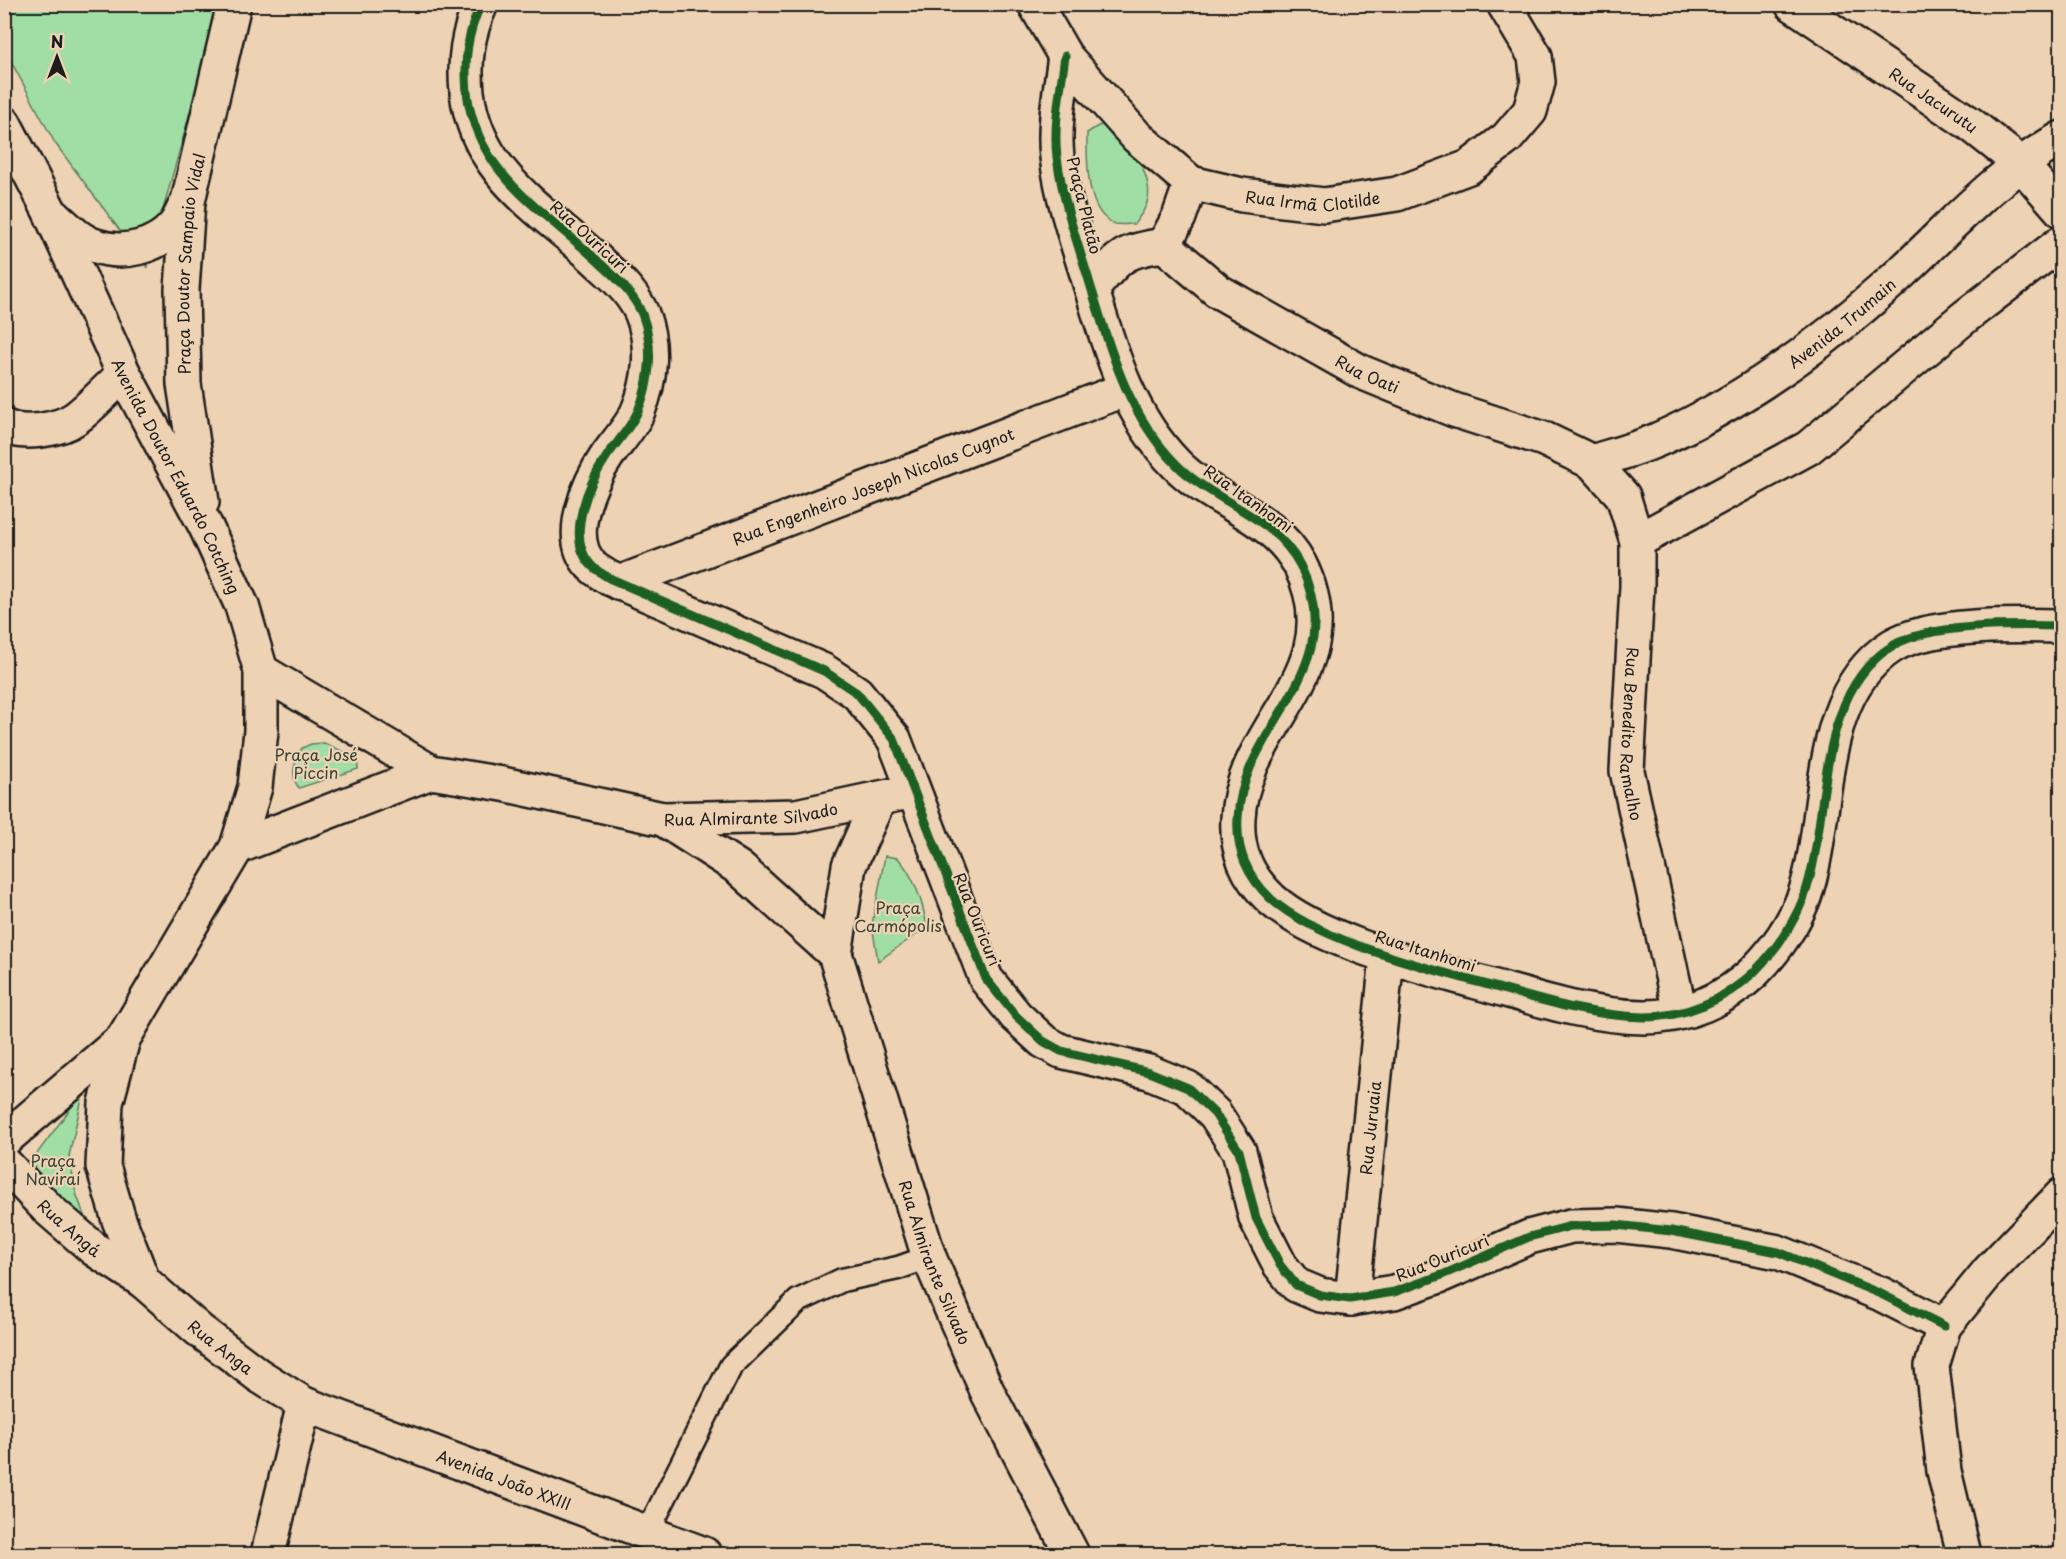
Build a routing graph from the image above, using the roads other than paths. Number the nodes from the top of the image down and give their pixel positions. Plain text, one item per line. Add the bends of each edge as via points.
1 (234, 4) edge
2 (481, 4) edge
3 (1035, 4) edge
4 (1504, 4) edge
5 (1792, 4) edge
6 (1065, 56) junction
7 (4, 123) edge
8 (2061, 138) edge
9 (2019, 163) junction
10 (1191, 183) junction
11 (188, 201) junction
12 (49, 210) junction
13 (2061, 211) edge
14 (2061, 242) edge
15 (1164, 245) junction
16 (1092, 289) junction
17 (124, 374) junction
18 (1126, 389) junction
19 (4, 426) edge
20 (1592, 462) junction
21 (206, 527) junction
22 (1637, 541) junction
23 (620, 583) junction
24 (2061, 626) edge
25 (261, 670) junction
26 (431, 772) junction
27 (913, 791) junction
28 (879, 799) junction
29 (663, 819) junction
30 (237, 847) junction
31 (835, 954) junction
32 (1388, 957) junction
33 (1680, 1012) junction
34 (123, 1039) junction
35 (4, 1140) edge
36 (4, 1163) edge
37 (2061, 1195) edge
38 (929, 1257) junction
39 (143, 1281) junction
40 (1352, 1299) junction
41 (1944, 1326) junction
42 (304, 1404) junction
43 (648, 1533) junction
44 (268, 1554) edge
45 (704, 1554) edge
46 (1072, 1554) edge
47 (1964, 1554) edge

1 - 11 street, Praça Doutor Sampaio Vidal
2 - 23 street, Rua Ouricuri via 471,25 464,63 470,111 481,145 504,180 621,282 641,312 649,339 649,373 638,412 586,491 580,520 582,547 590,564
3 - 6 street, Rua Irmã Clotilde
4 - 10 street, Rua Irmã Clotilde via 1535,56 1538,82 1530,111 1507,138 1469,167 1397,194 1324,205 1242,195
5 - 9 street, Rua Jacurutu via 1969,123
6 - 10 street, Rua Irmã Clotilde via 1137,137
6 - 16 street, Praça Platão via 1057,153 1067,208
7 - 12 street, Avenida Doutor Eduardo Cotching
8 - 9 street, Avenida Trumain
9 - 13 street, Rua Jacurutu
9 - 20 street, Avenida Trumain via 1882,291 1798,359 1725,405 1656,441
10 - 15 street
11 - 12 street via 174,226 152,244 123,251 95,246 71,232
11 - 21 street, Praça Doutor Sampaio Vidal via 182,289 184,384
12 - 17 street, Avenida Doutor Eduardo Cotching
14 - 22 street via 1808,448
15 - 16 street, Praça Platão via 1131,249
15 - 20 street, Rua Oati via 1218,291 1361,372 1454,410 1544,440
16 - 18 street, Rua Itanhomi via 1116,369
17 - 19 street via 74,419 44,430 12,430
17 - 21 street, Avenida Doutor Eduardo Cotching
18 - 23 street, Rua Engenheiro Joseph Nicolas Cugnot
18 - 32 street, Rua Itanhomi via 1147,432 1181,469 1289,544 1305,575 1316,612 1313,646 1297,684 1242,787 1239,852 1253,878 1274,902 1319,928
20 - 22 street, Rua Benedito Ramalho via 1623,496
21 - 25 street, Avenida Doutor Eduardo Cotching via 242,606
22 - 33 street, Rua Benedito Ramalho via 1627,771
23 - 27 street, Rua Ouricuri via 824,670 857,693 894,739
24 - 33 street, Rua Itanhomi via 1979,626 1931,634 1895,644 1867,667 1848,695 1833,739 1804,897 1774,952 1736,989 1689,1012
25 - 26 street
25 - 30 street, Avenida Doutor Eduardo Cotching via 261,731 255,787
26 - 29 street
26 - 30 street
27 - 28 street, Rua Almirante Silvado
27 - 40 street, Rua Ouricuri via 986,979 1016,1016 1043,1041 1061,1051 1149,1072 1188,1088 1215,1114 1239,1151 1256,1218 1280,1265 1296,1285 1320,1295
28 - 29 street, Rua Almirante Silvado via 796,816
28 - 31 street, Rua Almirante Silvado via 849,866
29 - 31 street, Rua Almirante Silvado via 739,868
30 - 34 street, Avenida Doutor Eduardo Cotching
31 - 38 street, Rua Almirante Silvado
32 - 33 street, Rua Itanhomi via 1565,1008 1646,1017
32 - 40 street, Rua Juruaia
34 - 35 street
34 - 39 street, Avenida Doutor Eduardo Cotching via 106,1103 103,1166
36 - 39 street, Rua Angá via 55,1216 94,1249
37 - 41 street via 1989,1271
38 - 43 lane via 842,1280 798,1301 731,1366
38 - 46 street, Rua Almirante Silvado via 987,1391
39 - 42 street, Rua Anga via 199,1330
40 - 41 street, Rua Ouricuri via 1394,1292 1529,1237 1571,1226 1616,1225 1778,1252 1881,1294
41 - 47 street via 1932,1366 1944,1471
42 - 43 street, Avenida João XXIII
42 - 44 street
43 - 45 street, Avenida João XXIII

